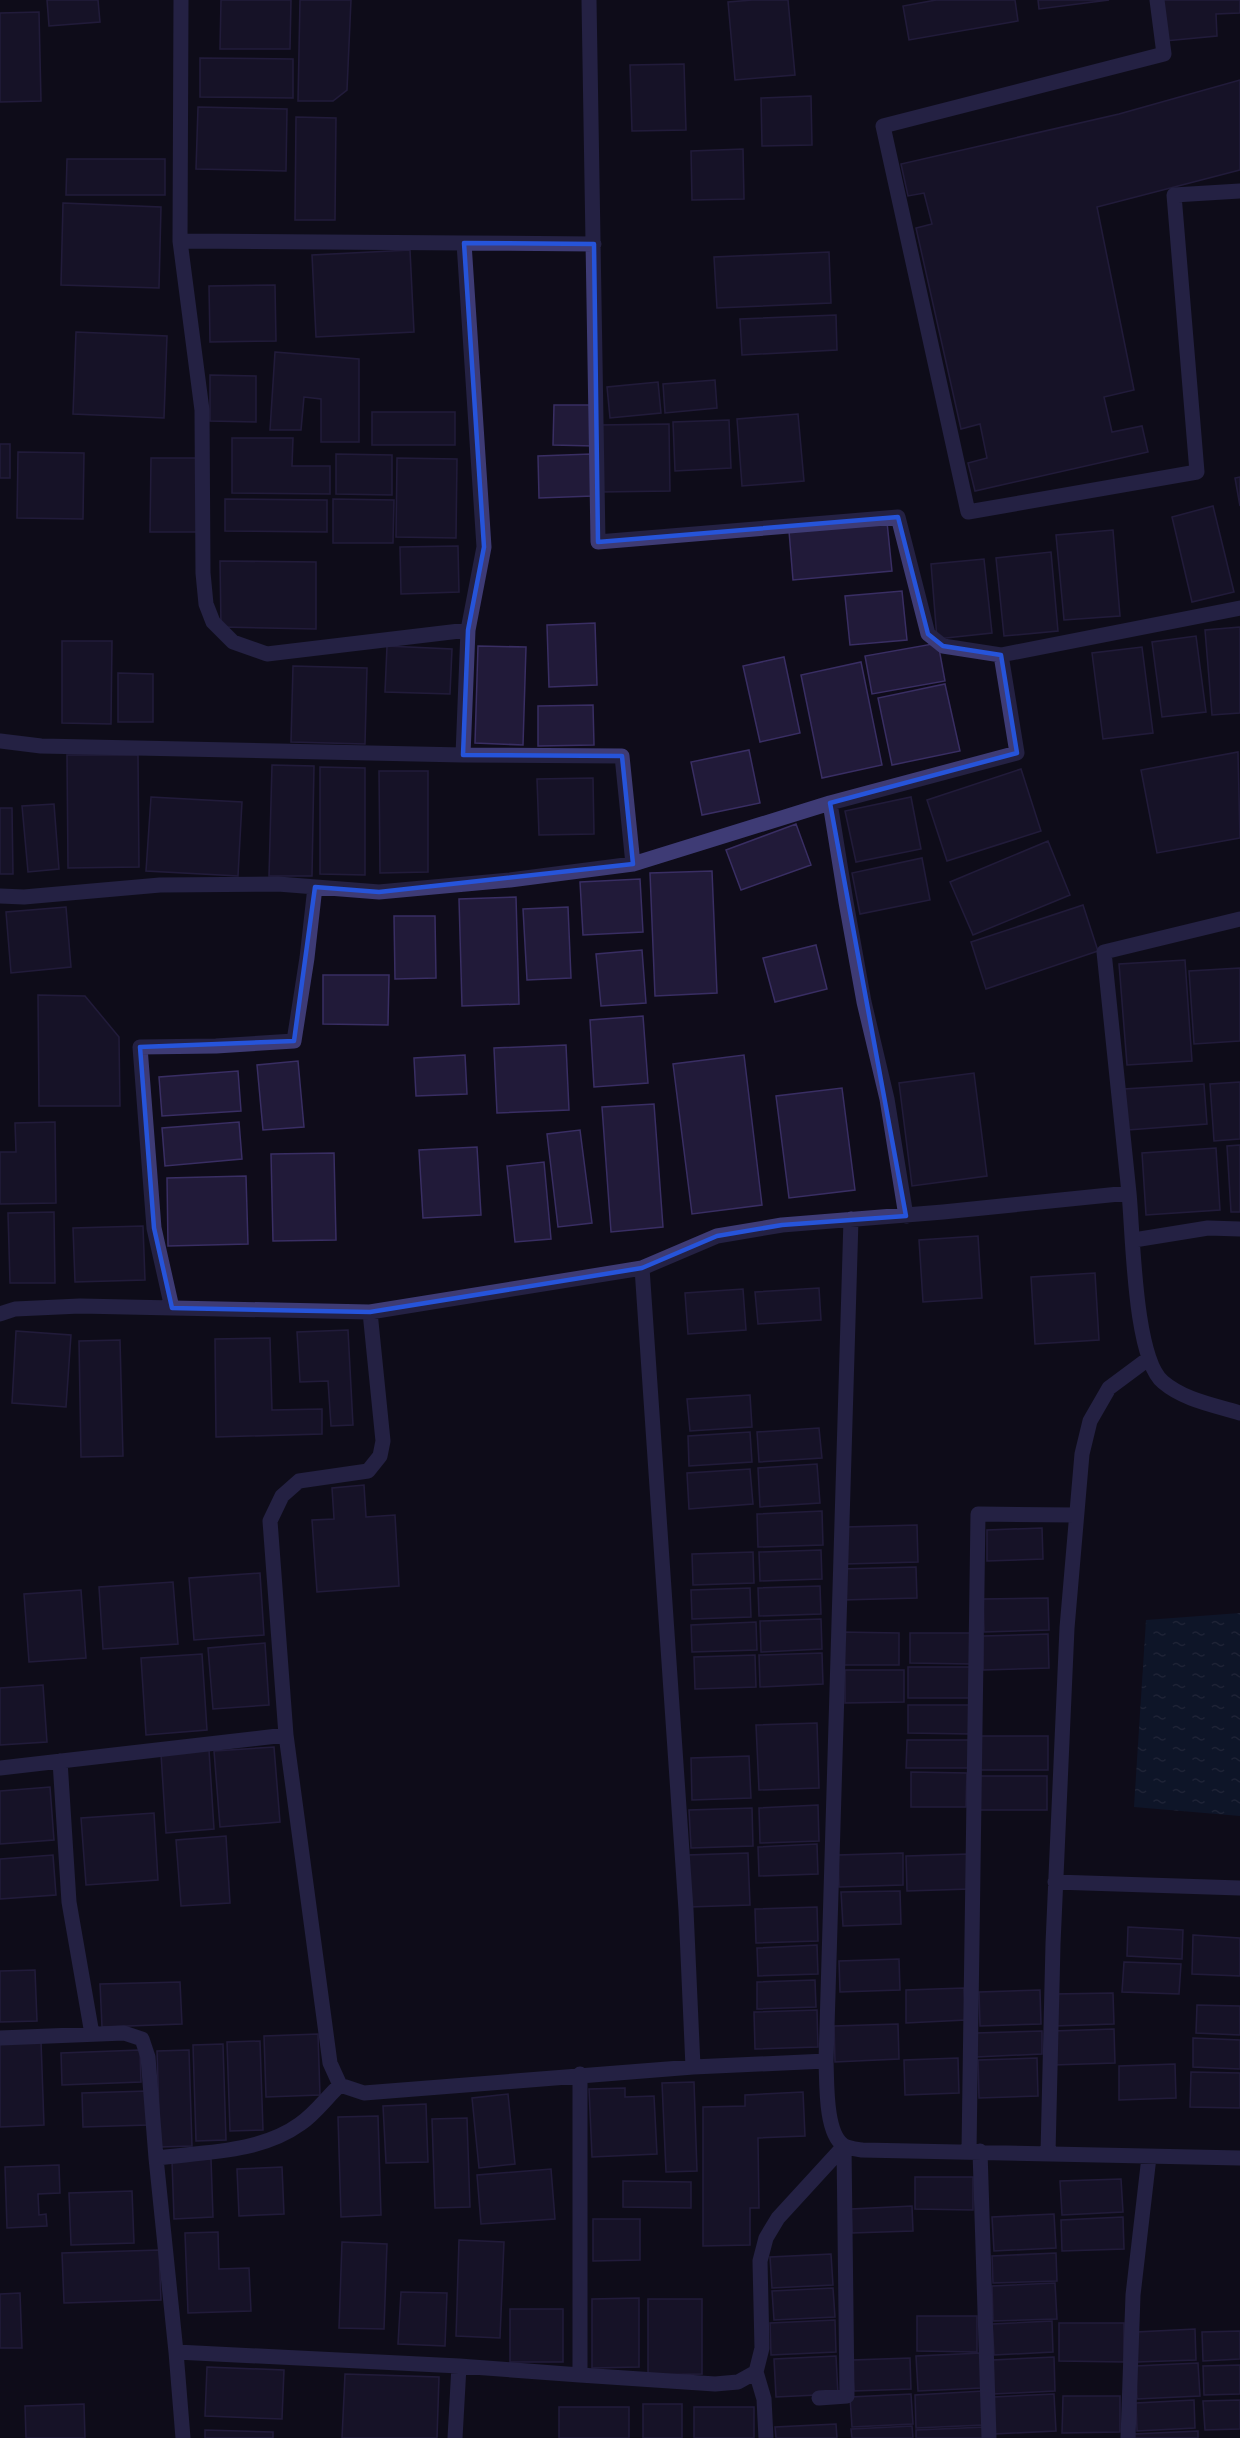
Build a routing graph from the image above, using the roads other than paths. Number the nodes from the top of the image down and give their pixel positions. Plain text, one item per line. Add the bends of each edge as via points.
1 (181, 0) edge
2 (589, 0) edge
3 (1157, 0) edge
4 (1240, 191) edge
5 (180, 241) junction
6 (464, 243) junction
7 (594, 244) junction
8 (1240, 608) edge
9 (468, 630) junction
10 (1001, 655) junction
11 (0, 741) edge
12 (463, 755) junction
13 (830, 803) junction
14 (633, 864) junction
15 (315, 887) junction
16 (0, 896) edge
17 (1240, 920) edge
18 (1129, 1193) junction
19 (906, 1216) junction
20 (851, 1219) junction
21 (1240, 1229) edge
22 (1134, 1240) junction
23 (642, 1268) junction
24 (172, 1308) junction
25 (370, 1312) junction
26 (0, 1314) edge
27 (1148, 1359) junction
28 (1240, 1413) edge
29 (1076, 1515) junction
30 (286, 1735) junction
31 (60, 1761) junction
32 (0, 1768) edge
33 (1055, 1882) junction
34 (1240, 1887) edge
35 (92, 2034) junction
36 (0, 2038) edge
37 (826, 2061) junction
38 (693, 2067) junction
39 (580, 2074) junction
40 (340, 2085) junction
41 (844, 2146) junction
42 (974, 2152) junction
43 (1048, 2153) junction
44 (1149, 2157) junction
45 (156, 2158) junction
46 (1240, 2158) edge
47 (176, 2352) junction
48 (459, 2366) junction
49 (756, 2372) junction
50 (580, 2375) junction
51 (819, 2398) dead end
52 (183, 2438) edge
53 (455, 2438) edge
54 (766, 2438) edge
55 (989, 2438) edge
56 (1128, 2438) edge

1 - 5 street
2 - 7 street
3 - 4 street via 1164,54 883,126 968,512 1197,472 1174,195
5 - 6 street
5 - 9 street via 202,410 203,573 206,604 213,622 233,642 267,654
6 - 7 street
6 - 9 street via 484,547
7 - 10 street via 598,542 898,517 928,634 943,646
8 - 10 street
9 - 12 street
10 - 13 street via 1017,753
11 - 12 street via 41,746
12 - 14 street via 622,756
13 - 14 street
13 - 19 street
14 - 15 street via 379,892
15 - 16 street via 160,885
15 - 24 street via 294,1041 140,1047 154,1228
17 - 18 street via 1104,952
18 - 19 street
18 - 22 street
19 - 20 street
20 - 23 street via 717,1236
20 - 37 street
21 - 22 street via 1209,1228
22 - 27 street via 1141,1334
23 - 25 street
23 - 38 street via 686,1910
24 - 25 street
24 - 26 street via 80,1306 15,1309
25 - 30 street via 383,1441 380,1456 368,1471 300,1481 282,1496 270,1521
27 - 28 street via 1161,1381 1183,1395
27 - 29 street via 1109,1388 1090,1421 1082,1454
29 - 33 street
29 - 42 street via 978,1514
30 - 31 street
30 - 40 street via 330,2063
31 - 32 street
31 - 35 street via 69,1902
33 - 34 street
33 - 43 street
35 - 36 street
35 - 45 street via 124,2033 142,2039 148,2057
37 - 38 street
37 - 41 street via 831,2122
38 - 39 street
39 - 40 street via 364,2093
39 - 50 street
40 - 45 street via 301,2123 278,2137 253,2145
41 - 42 street via 862,2150
41 - 49 street via 778,2218 766,2238 760,2261 762,2348
41 - 51 street via 847,2396
42 - 43 street
42 - 55 street
43 - 44 street
44 - 46 street
44 - 56 street via 1132,2304
45 - 47 street
47 - 48 street
47 - 52 street
48 - 50 street
48 - 53 street
49 - 50 street via 738,2382 715,2384
49 - 54 street via 764,2399

